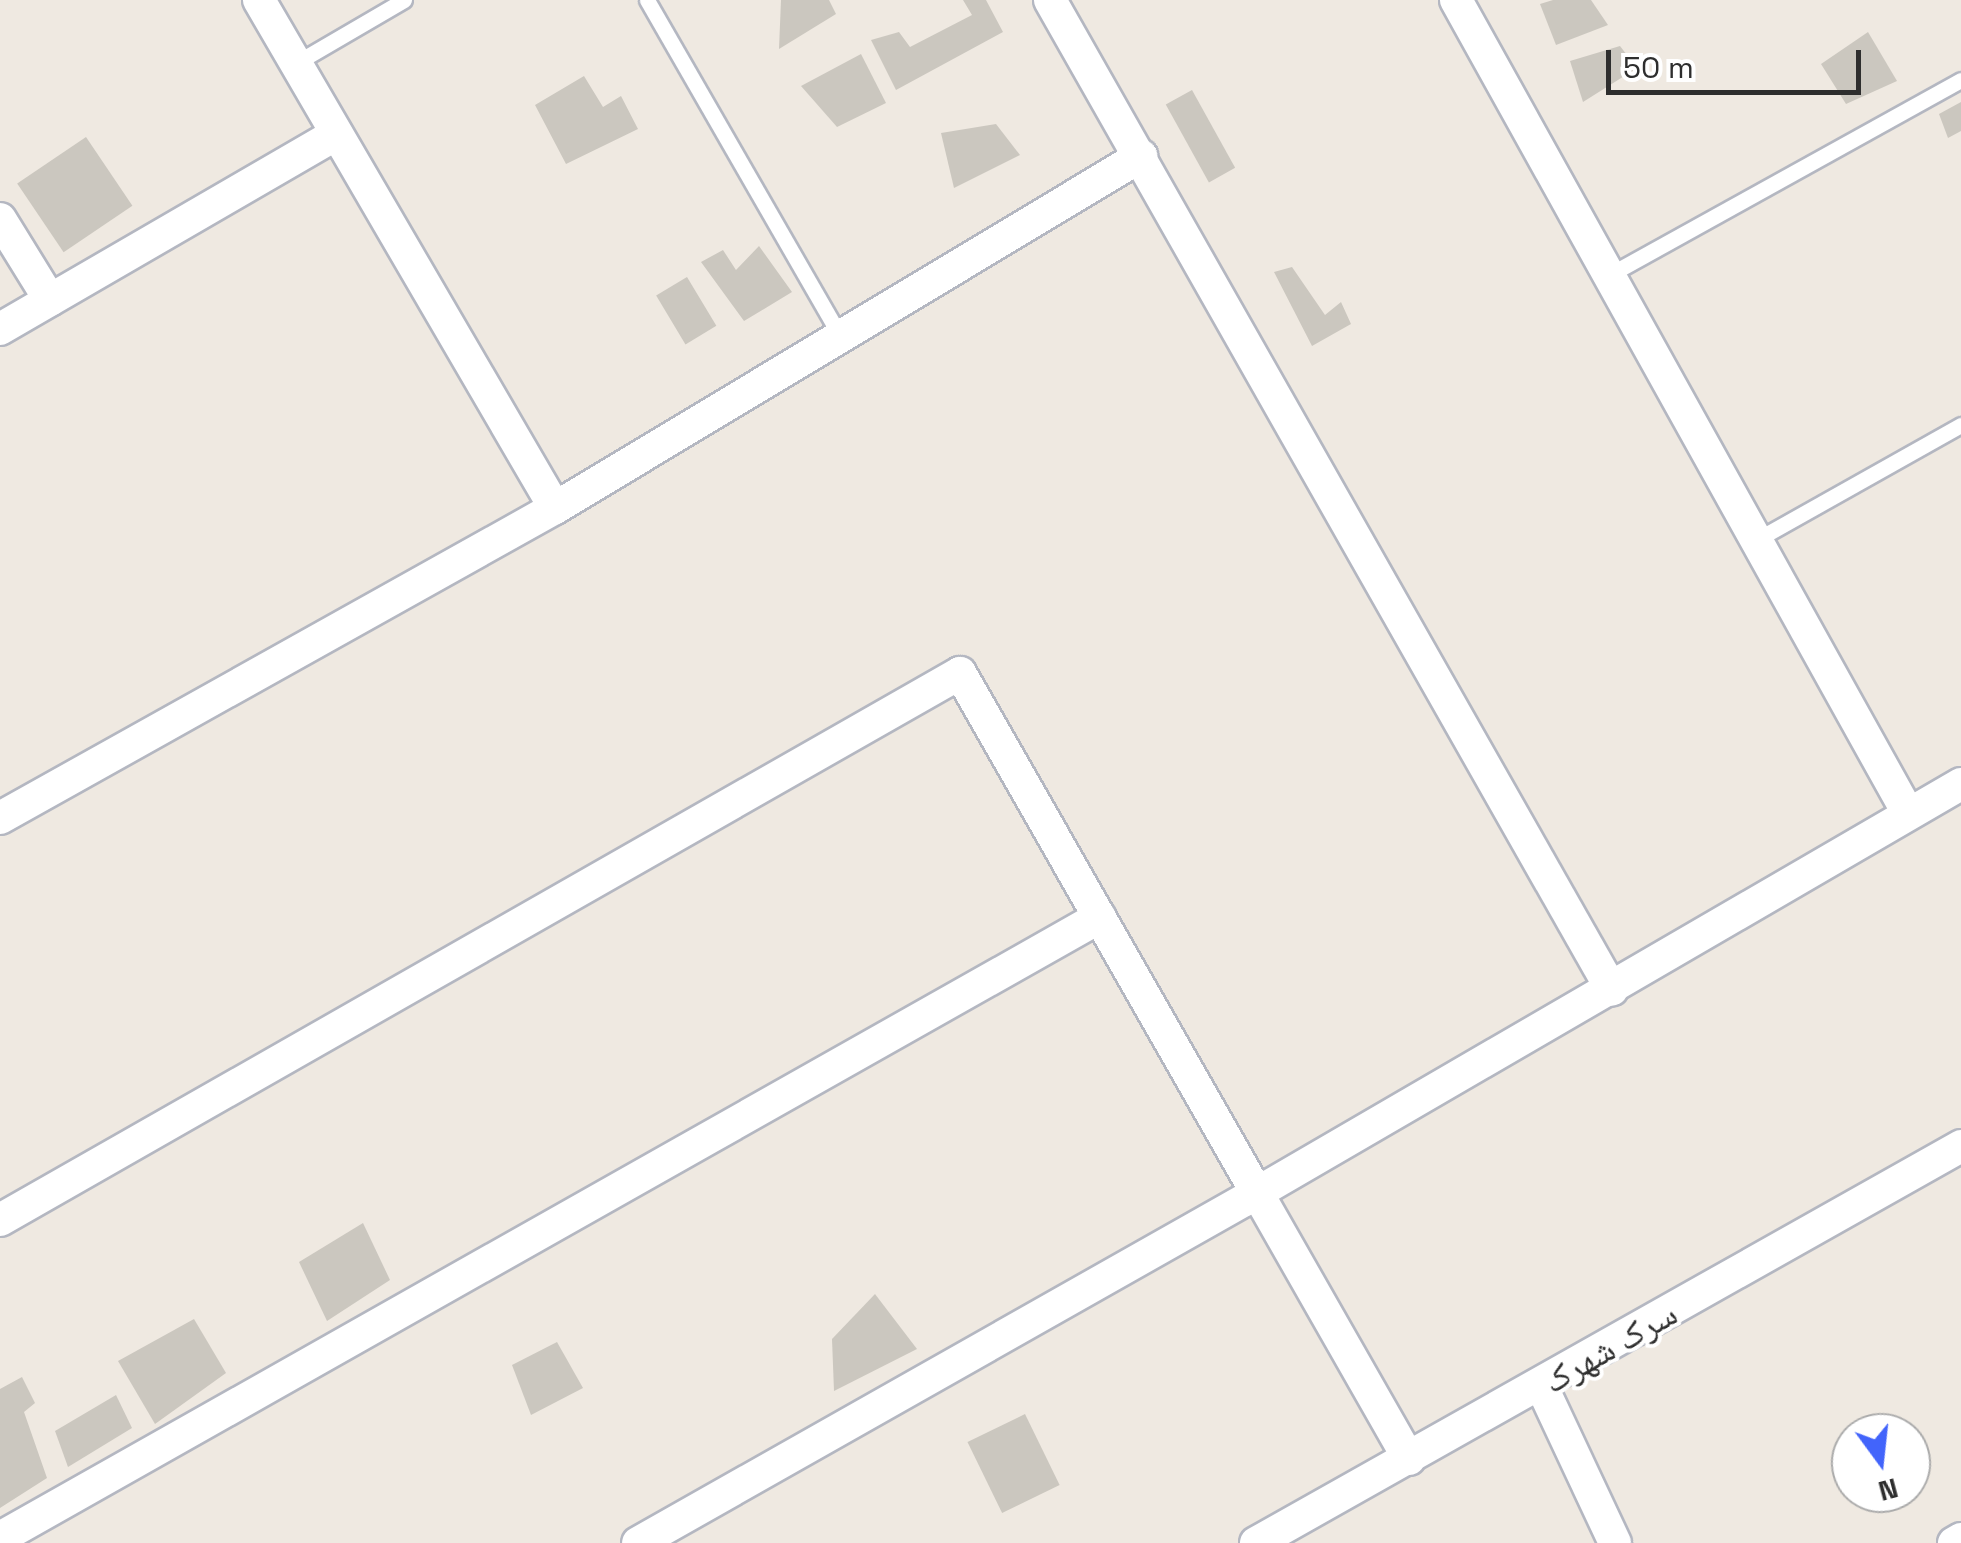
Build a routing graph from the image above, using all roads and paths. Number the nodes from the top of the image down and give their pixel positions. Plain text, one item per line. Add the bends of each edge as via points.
1 (259, 0) edge
2 (404, 0) edge
3 (647, 0) edge
4 (1050, 0) edge
5 (1459, 1) edge
6 (296, 63) junction
7 (1961, 80) edge
8 (337, 134) junction
9 (1141, 156) junction
10 (0, 219) edge
11 (1609, 275) junction
12 (50, 300) junction
13 (0, 329) edge
14 (840, 336) junction
15 (1961, 425) edge
16 (555, 508) junction
17 (1756, 540) junction
18 (1961, 784) edge
19 (1908, 813) junction
20 (0, 818) edge
21 (1100, 917) junction
22 (1612, 990) junction
23 (1961, 1146) edge
24 (1257, 1193) junction
25 (0, 1220) edge
26 (1542, 1387) junction
27 (1409, 1459) junction
28 (0, 1538) edge
29 (1961, 1539) edge
30 (638, 1543) edge
31 (1256, 1543) edge
32 (1614, 1543) edge
33 (1954, 1543) edge

1 - 6 street
2 - 6 lane
3 - 14 lane
4 - 9 street
5 - 11 street
6 - 8 street
7 - 11 lane
8 - 12 street
8 - 16 street
9 - 14 street
9 - 22 street
10 - 12 street
11 - 17 street
12 - 13 street
14 - 16 street
15 - 17 lane
16 - 20 street
17 - 19 street
18 - 19 street
19 - 22 street
21 - 24 street
21 - 25 street via 960,673
21 - 28 street
22 - 24 street
23 - 26 street, سرک شهرک
24 - 27 street
24 - 30 street
26 - 27 street, سرک شهرک
26 - 32 street
27 - 31 street, سرک شهرک
29 - 33 street

